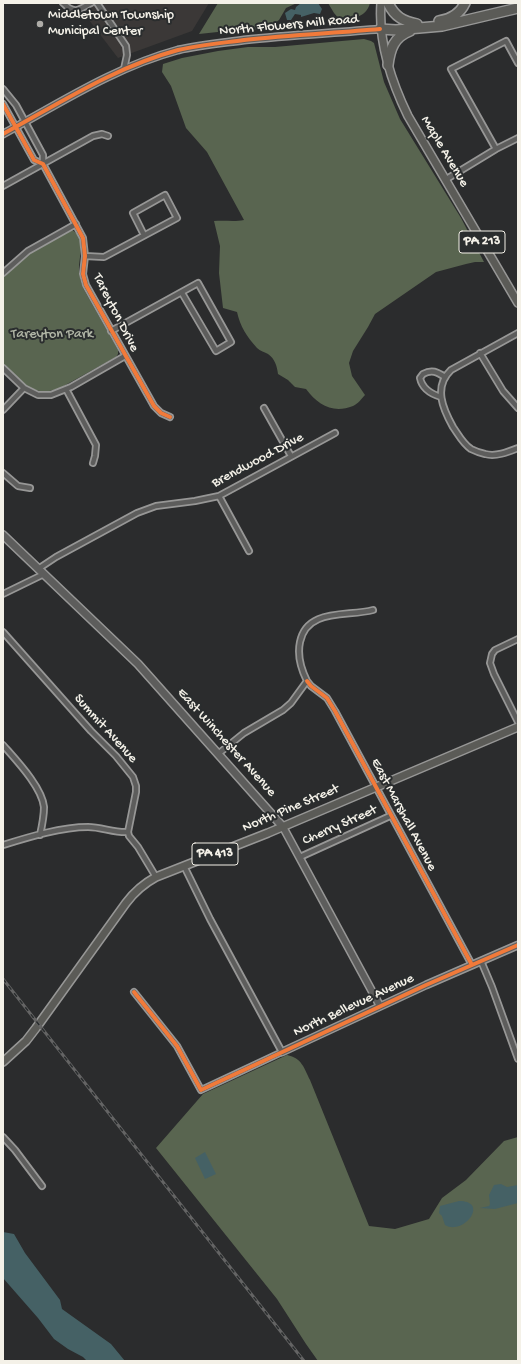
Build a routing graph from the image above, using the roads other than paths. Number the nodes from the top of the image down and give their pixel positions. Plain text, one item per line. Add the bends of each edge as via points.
1 (63, 3) edge
2 (91, 3) edge
3 (96, 3) edge
4 (381, 3) edge
5 (388, 3) edge
6 (466, 3) edge
7 (518, 8) edge
8 (417, 26) junction
9 (380, 29) junction
10 (518, 63) edge
11 (388, 65) junction
12 (124, 69) junction
13 (3, 89) edge
14 (3, 104) edge
15 (25, 122) junction
16 (16, 127) junction
17 (3, 134) edge
18 (108, 136) dead end
19 (518, 138) edge
20 (496, 149) junction
21 (43, 164) junction
22 (445, 180) junction
23 (3, 186) edge
24 (76, 224) junction
25 (144, 235) junction
26 (85, 256) junction
27 (3, 273) edge
28 (182, 293) junction
29 (518, 303) edge
30 (111, 331) junction
31 (518, 332) edge
32 (480, 353) junction
33 (125, 356) junction
34 (3, 368) edge
35 (445, 377) junction
36 (24, 388) junction
37 (66, 389) junction
38 (441, 397) junction
39 (264, 408) dead end
40 (518, 408) edge
41 (3, 410) edge
42 (170, 417) dead end
43 (335, 433) dead end
44 (518, 448) edge
45 (291, 456) junction
46 (93, 463) dead end
47 (3, 473) edge
48 (30, 488) dead end
49 (219, 496) junction
50 (3, 535) edge
51 (249, 552) dead end
52 (41, 571) junction
53 (3, 594) edge
54 (373, 610) dead end
55 (3, 632) edge
56 (518, 639) edge
57 (307, 681) junction
58 (518, 722) edge
59 (518, 727) edge
60 (3, 745) edge
61 (218, 754) junction
62 (376, 787) junction
63 (390, 816) junction
64 (283, 827) junction
65 (128, 832) junction
66 (40, 835) junction
67 (3, 845) edge
68 (300, 857) junction
69 (184, 866) junction
70 (156, 878) junction
71 (518, 945) edge
72 (482, 961) junction
73 (472, 965) junction
74 (134, 992) dead end
75 (380, 1006) junction
76 (282, 1052) junction
77 (518, 1059) edge
78 (3, 1062) edge
79 (3, 1137) edge
80 (42, 1186) dead end

1 - 2 street via 74,11
3 - 12 street via 127,50
4 - 9 main road, Maple Avenue / PA 213
5 - 8 highway via 400,18
6 - 8 highway via 448,20
7 - 8 highway via 452,24
8 - 9 highway via 396,30
8 - 11 highway via 395,41 389,53
9 - 11 main road, Maple Avenue / PA 213
9 - 12 street, North Flowers Mill Road via 200,46 166,54
10 - 20 street via 506,41 451,69
11 - 22 main road, Maple Avenue / PA 213 via 396,91 408,116
12 - 15 street, North Flowers Mill Road
13 - 15 street, Tareyton Drive
14 - 16 street, Tareyton Drive
15 - 16 street, North Flowers Mill Road
15 - 21 street, Tareyton Drive via 43,155
16 - 17 street, North Flowers Mill Road
16 - 21 street, Tareyton Drive via 34,160
18 - 21 street via 93,136
19 - 20 street
20 - 22 street
21 - 23 street
21 - 24 street, Tareyton Drive
22 - 29 main road, Maple Avenue / PA 213
24 - 26 street, Tareyton Drive via 83,238
24 - 27 street via 28,251
25 - 25 street via 177,218 165,195 133,213
25 - 26 street via 104,257
26 - 30 street, Tareyton Drive via 84,279
28 - 28 street via 198,283 231,342 216,351
28 - 30 street
30 - 33 street, Tareyton Drive
31 - 32 street
32 - 35 street via 451,370
32 - 40 street via 503,391
33 - 37 street
33 - 42 street, Tareyton Drive via 154,406 161,414
34 - 36 street
35 - 38 street
35 - 38 street via 432,371 420,378 428,391
36 - 37 street via 43,395 51,395
36 - 41 street
37 - 46 street via 96,445
38 - 44 street via 446,414 469,448 489,455
39 - 45 street
43 - 45 street, Brendwood Drive
45 - 49 street, Brendwood Drive
47 - 48 street via 18,486
49 - 51 street
49 - 52 street, Brendwood Drive via 195,502 156,506 137,513 69,550
50 - 52 main road, East Winchester Avenue
52 - 53 street, Brendwood Drive
52 - 61 main road, East Winchester Avenue via 138,664
54 - 57 street via 320,618 307,626 301,638 299,656
55 - 65 street, Summit Avenue via 133,777 136,792
56 - 58 street via 498,648 490,659 491,669
57 - 61 street via 283,710 244,733
57 - 62 street, East Marshall Avenue via 327,698
59 - 62 main road, North Pine Street / PA 413
60 - 66 street via 32,781 44,805
61 - 64 main road, East Winchester Avenue
62 - 63 street, East Marshall Avenue
62 - 64 main road, North Pine Street / PA 413
63 - 68 street, Cherry Street
63 - 73 street, East Marshall Avenue
64 - 68 street, East Winchester Avenue
64 - 69 main road, North Pine Street / PA 413
65 - 66 street via 86,827
65 - 70 street
66 - 67 street
68 - 75 street, East Winchester Avenue
69 - 70 main road, North Pine Street / PA 413
69 - 76 street
70 - 78 main road, North Pine Street / PA 413 via 135,891 26,1041
71 - 72 street, North Bellevue Avenue
72 - 73 street, North Bellevue Avenue
72 - 77 street
73 - 75 street, North Bellevue Avenue
74 - 76 street, North Bellevue Avenue via 177,1046 201,1090
75 - 76 street, North Bellevue Avenue
79 - 80 street

